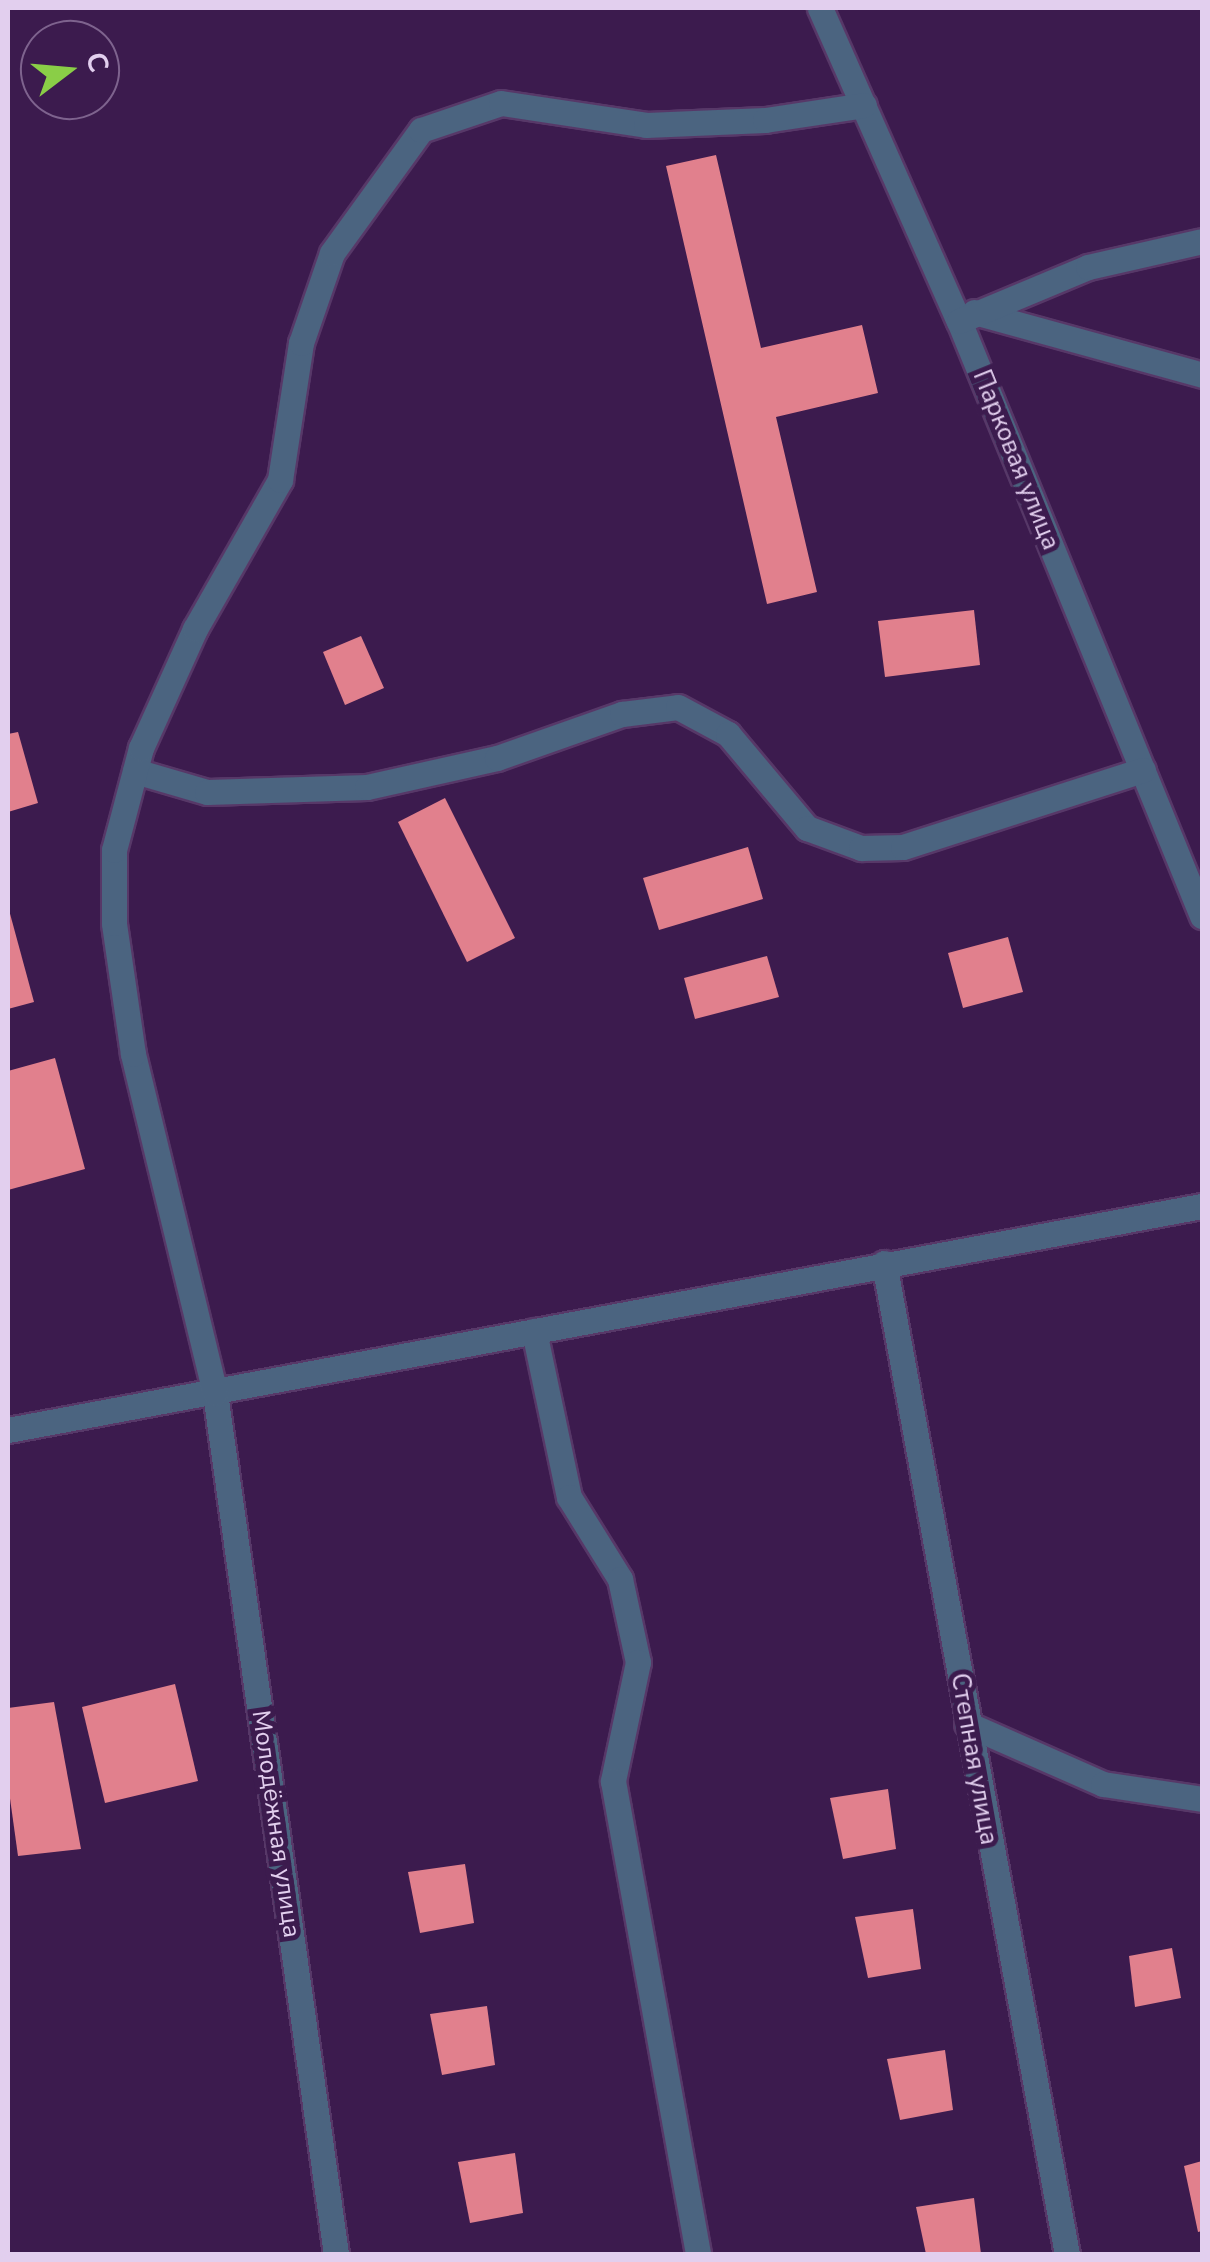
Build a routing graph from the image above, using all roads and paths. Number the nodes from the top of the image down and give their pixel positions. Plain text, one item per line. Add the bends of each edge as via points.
1 (820, 8) edge
2 (864, 106) junction
3 (1202, 241) edge
4 (967, 317) junction
5 (1202, 375) edge
6 (1143, 770) junction
7 (135, 771) junction
8 (1202, 916) edge
9 (1202, 1206) edge
10 (884, 1264) junction
11 (534, 1331) junction
12 (215, 1393) junction
13 (8, 1430) edge
14 (967, 1724) junction
15 (1202, 1799) edge
16 (336, 2254) edge
17 (698, 2254) edge
18 (1067, 2254) edge

1 - 2 street, Парковая улица
2 - 4 street, Парковая улица
2 - 7 street, Молодёжная улица via 764,120 646,125 501,103 421,130 332,252 301,343 280,480 195,629
3 - 4 street via 1088,267
4 - 5 street
4 - 6 street, Парковая улица
6 - 7 street via 903,848 861,848 807,828 728,734 678,707 622,714 497,758 367,787 208,792
6 - 8 street, Парковая улица
7 - 12 street, Молодёжная улица via 114,850 114,923 133,1054
9 - 10 street
10 - 11 street
10 - 14 street, Степная улица
11 - 12 street
11 - 17 street via 569,1497 620,1579 638,1662 612,1782
12 - 13 street
12 - 16 street, Молодёжная улица
14 - 15 street via 1103,1784
14 - 18 street, Степная улица

